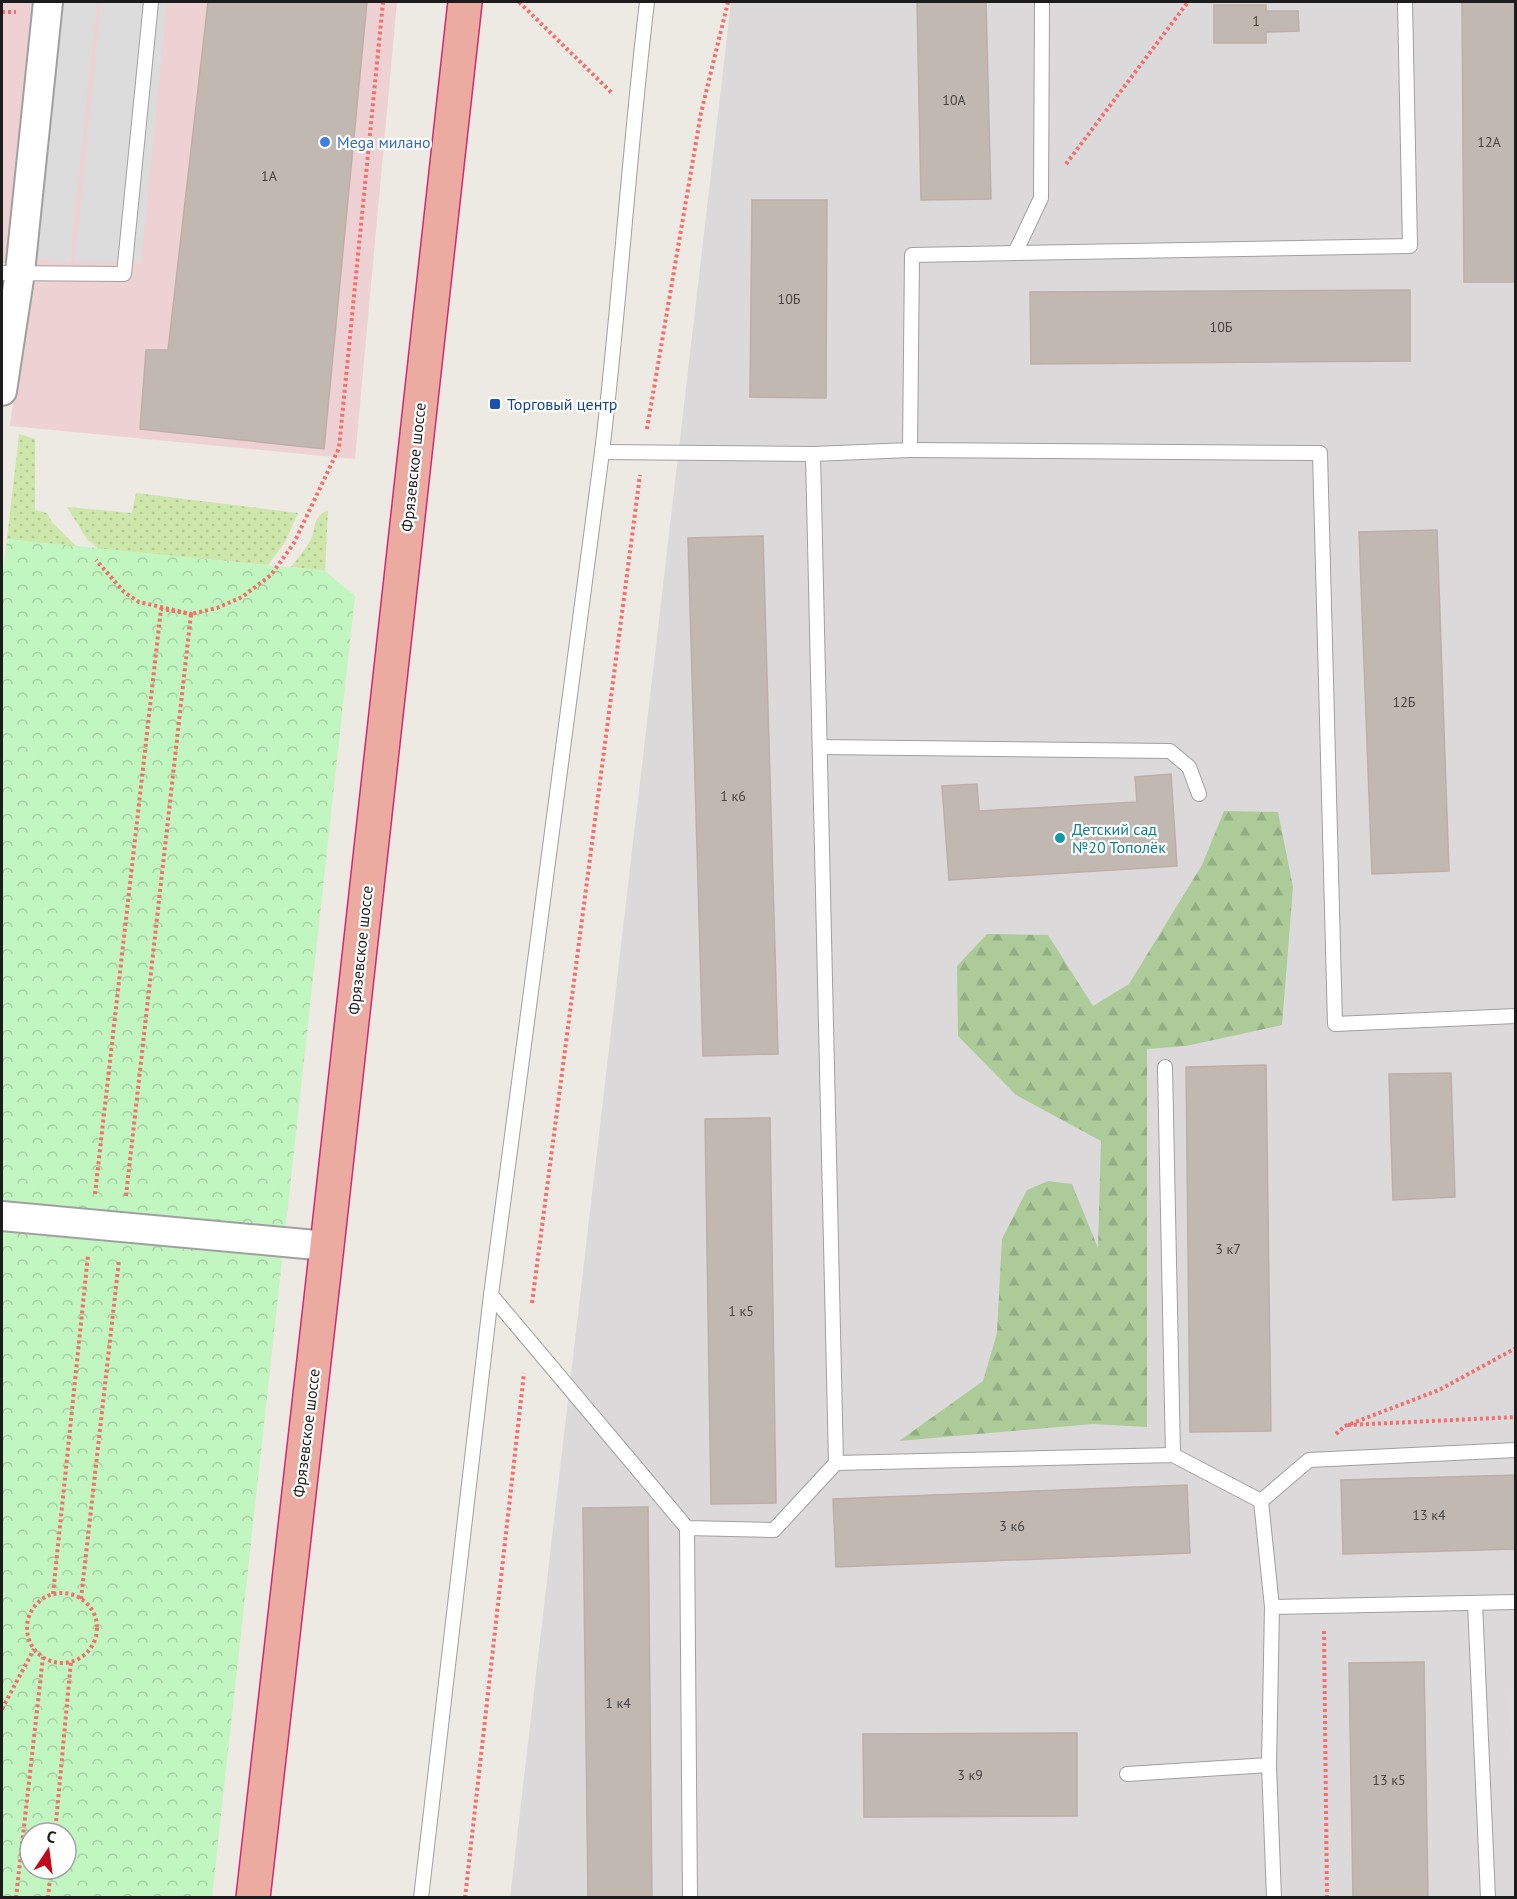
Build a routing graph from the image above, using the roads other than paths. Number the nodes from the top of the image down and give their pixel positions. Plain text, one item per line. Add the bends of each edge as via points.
1 (48, 2) edge
2 (151, 2) edge
3 (465, 2) edge
4 (647, 2) edge
5 (1042, 2) edge
6 (1405, 2) edge
7 (1015, 253) junction
8 (11, 273) edge
9 (2, 391) edge
10 (910, 450) junction
11 (602, 452) junction
12 (813, 454) junction
13 (820, 747) junction
14 (1199, 794) dead end
15 (1515, 1016) edge
16 (1165, 1067) dead end
17 (2, 1216) edge
18 (327, 1246) junction
19 (491, 1295) junction
20 (1515, 1450) edge
21 (1173, 1455) junction
22 (836, 1463) junction
23 (1261, 1501) junction
24 (687, 1527) junction
25 (1515, 1602) edge
26 (1475, 1603) junction
27 (1272, 1607) junction
28 (1269, 1766) junction
29 (1127, 1774) dead end
30 (252, 1898) edge
31 (421, 1898) edge
32 (690, 1898) edge
33 (1274, 1898) edge
34 (1488, 1898) edge

1 - 8 street
2 - 8 lane via 124,274
3 - 18 highway, Фрязевское шоссе
4 - 11 lane
5 - 7 lane via 1041,198
6 - 7 lane via 1410,246
7 - 10 lane via 912,255
8 - 9 street
10 - 12 lane
10 - 15 lane via 1320,453 1335,1024
11 - 12 lane
11 - 19 lane
12 - 13 lane
13 - 14 lane via 1170,751 1189,767
13 - 22 lane
16 - 21 lane
17 - 18 street
18 - 30 highway, Фрязевское шоссе
19 - 24 lane
19 - 31 lane
20 - 23 lane via 1309,1460
21 - 22 lane
21 - 23 lane
22 - 24 lane via 774,1530
23 - 27 lane
24 - 32 lane
25 - 26 lane
26 - 27 lane
26 - 34 lane
27 - 28 lane
28 - 29 lane
28 - 33 lane

